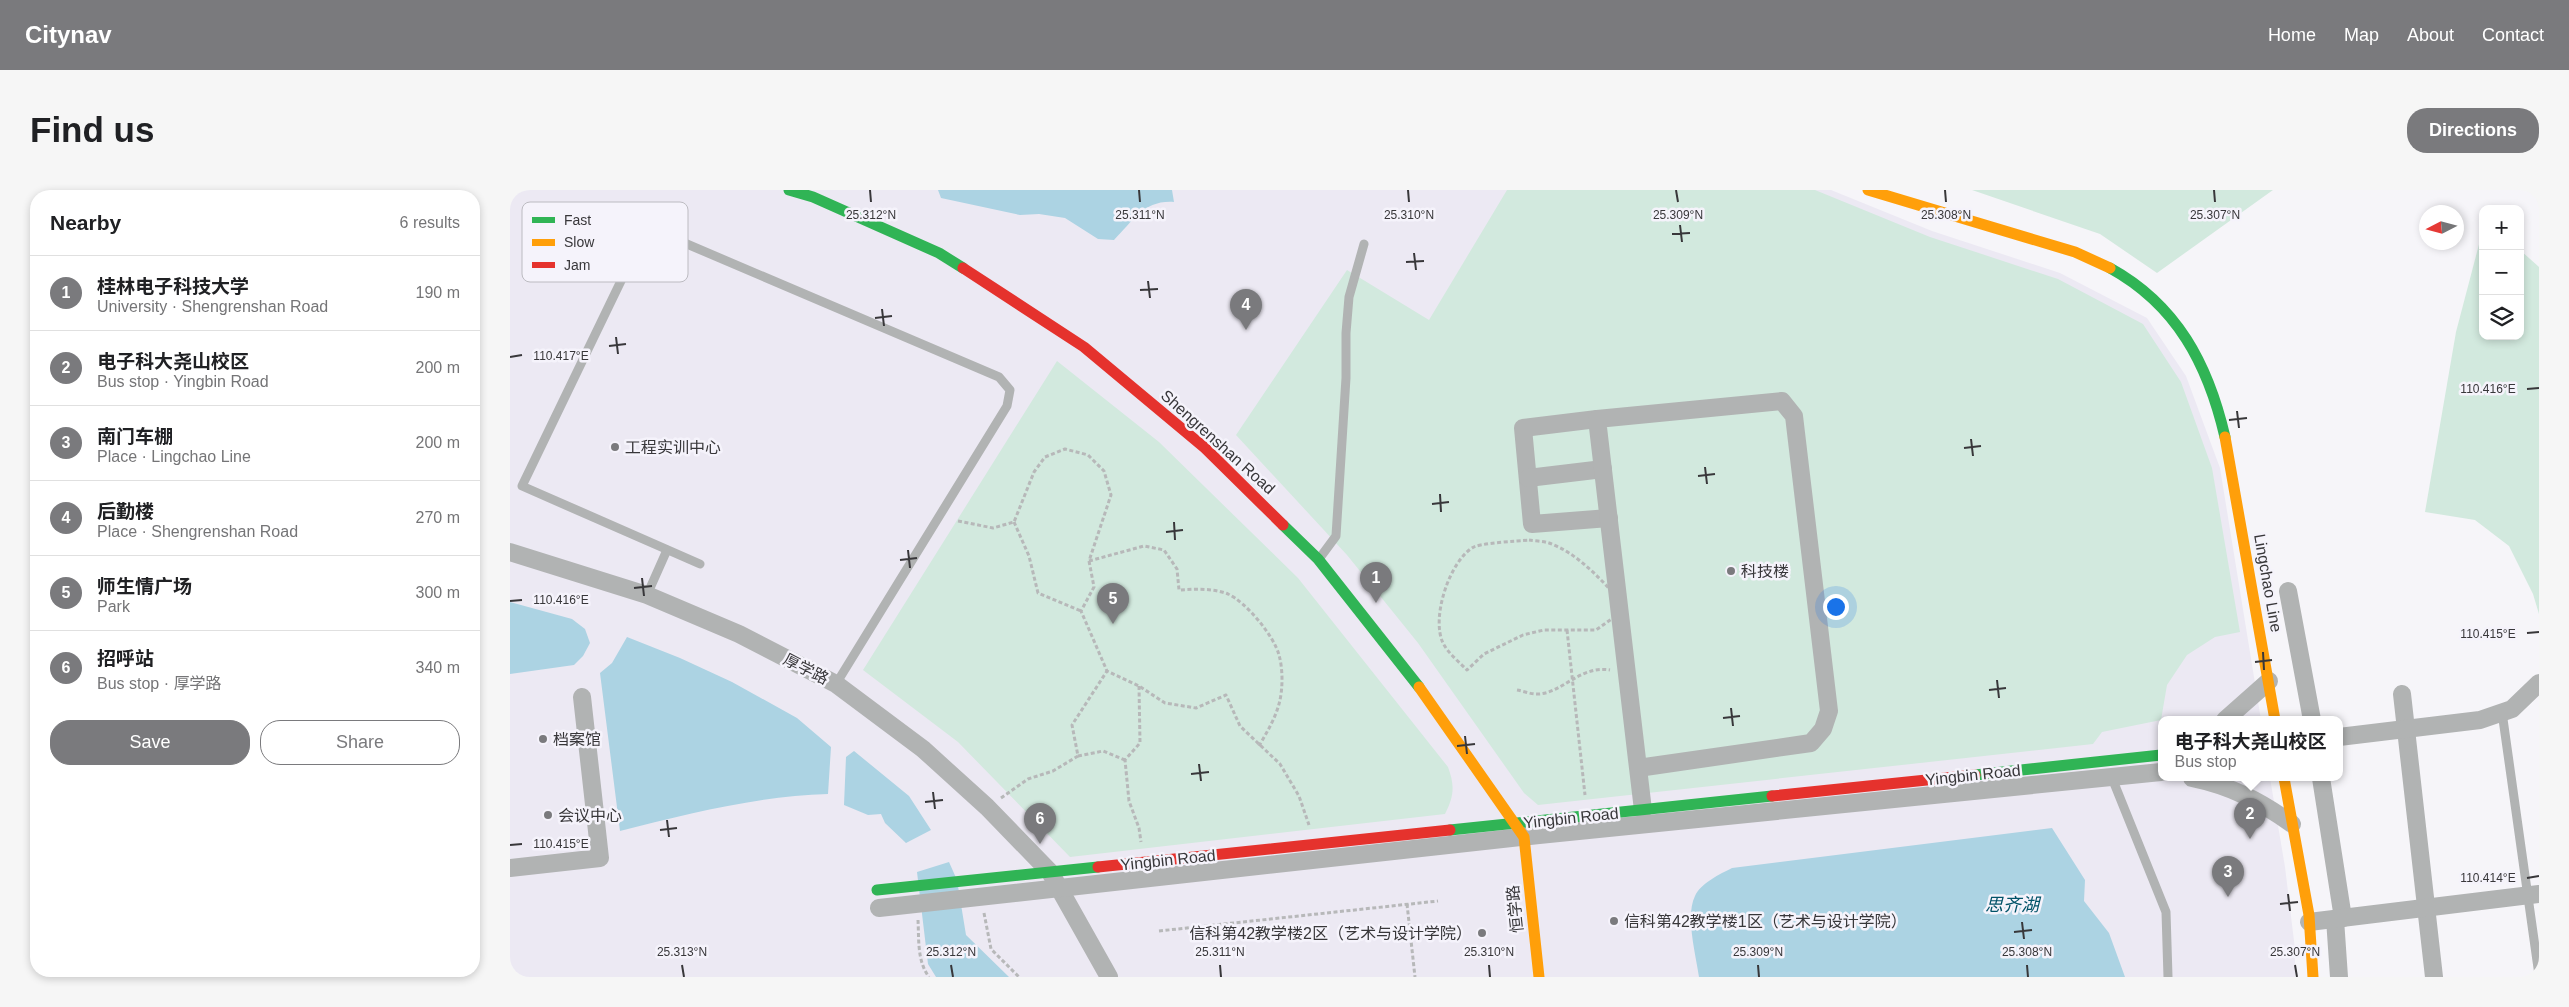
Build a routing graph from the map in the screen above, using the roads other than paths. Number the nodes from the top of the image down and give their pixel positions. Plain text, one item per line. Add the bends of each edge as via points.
1 (789, 190) edge
2 (1871, 191) edge
3 (688, 244) edge
4 (1364, 244) dead end
5 (620, 282) edge
6 (1597, 419) junction
7 (1603, 470) junction
8 (1528, 478) junction
9 (1609, 518) junction
10 (667, 550) junction
11 (510, 552) edge
12 (1318, 559) junction
13 (700, 564) dead end
14 (2288, 590) dead end
15 (647, 595) junction
16 (2269, 681) junction
17 (2539, 683) edge
18 (836, 684) junction
19 (2402, 694) dead end
20 (582, 698) dead end
21 (2502, 712) junction
22 (2230, 716) edge
23 (2274, 716) edge
24 (2311, 716) edge
25 (2405, 730) junction
26 (2343, 737) edge
27 (2158, 755) edge
28 (1638, 768) junction
29 (2158, 772) edge
30 (2112, 778) junction
31 (2205, 781) edge
32 (2285, 781) edge
33 (2321, 781) edge
34 (1643, 810) junction
35 (2292, 824) junction
36 (1520, 830) junction
37 (510, 868) edge
38 (1050, 872) junction
39 (1062, 889) junction
40 (877, 890) dead end
41 (2533, 895) edge
42 (879, 908) dead end
43 (2426, 908) junction
44 (2339, 919) junction
45 (2309, 922) junction
46 (2539, 975) edge
47 (1109, 977) edge
48 (1539, 977) edge
49 (2168, 977) edge
50 (2313, 977) edge
51 (2339, 977) edge
52 (2434, 977) edge

1 - 12 street, Shengrenshan Road via 813,197 939,253 1084,347 1205,448
2 - 16 street, Lingchao Line via 2102,262 2131,279 2176,323 2199,364 2229,452
3 - 18 lane via 999,377 1010,390 1007,406
4 - 12 lane via 1349,297 1336,536
5 - 10 lane via 522,486
6 - 7 street
6 - 8 street via 1523,428
6 - 28 street via 1782,401 1794,416 1820,633 1829,711 1822,729 1811,743
7 - 8 street
7 - 9 street
8 - 9 street via 1532,524
9 - 28 street
10 - 13 lane
10 - 15 lane
11 - 15 street, 厚学路
12 - 36 street, Shengrenshan Road via 1406,668
14 - 24 street
15 - 18 street, 厚学路 via 739,634
16 - 22 street
16 - 23 street, Lingchao Line
17 - 21 street via 2512,709
18 - 38 street, 厚学路 via 923,749 987,807
19 - 25 street
20 - 37 street via 600,858
21 - 25 street via 2480,720
21 - 41 lane
25 - 26 street
25 - 43 street
27 - 34 street, Yingbin Road
28 - 34 street
29 - 30 street, Yingbin Road
30 - 36 street, Yingbin Road
30 - 49 lane via 2166,912
31 - 35 street via 2241,792
32 - 35 street
33 - 44 street
34 - 36 street, Yingbin Road via 1588,816
35 - 45 street
36 - 38 street, Yingbin Road via 1315,845
36 - 39 street, Yingbin Road
36 - 48 street, 恒学路
38 - 39 street, 厚学路
38 - 40 street, Yingbin Road
39 - 42 street, Yingbin Road
39 - 47 street
41 - 43 street
41 - 46 lane
43 - 44 street
43 - 52 street
44 - 45 street
44 - 51 street
45 - 50 street

